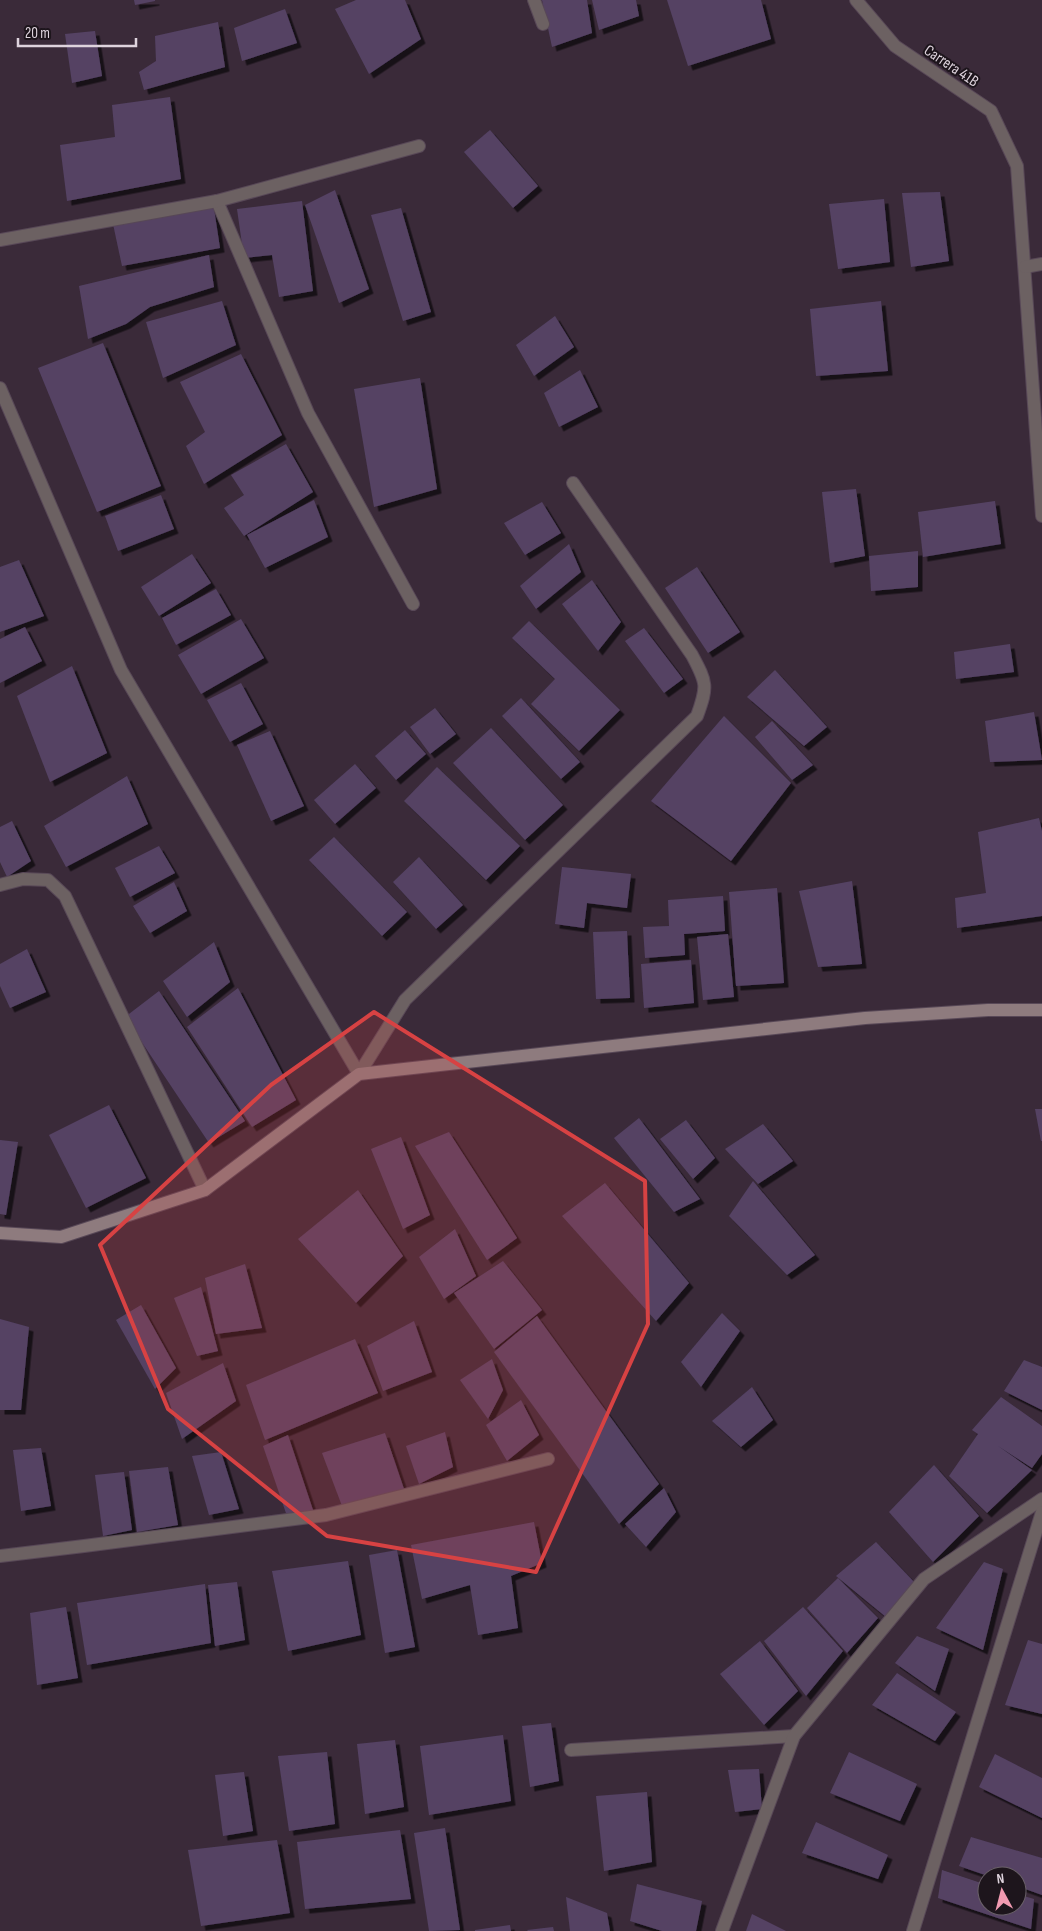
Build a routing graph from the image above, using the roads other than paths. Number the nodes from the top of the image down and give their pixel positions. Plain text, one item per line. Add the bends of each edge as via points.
1 (534, 0) edge
2 (856, 0) edge
3 (543, 24) dead end
4 (419, 146) dead end
5 (217, 201) junction
6 (0, 240) edge
7 (1042, 264) edge
8 (1025, 267) junction
9 (0, 388) edge
10 (573, 483) dead end
11 (1042, 516) edge
12 (413, 604) dead end
13 (0, 885) edge
14 (1042, 1010) edge
15 (359, 1074) junction
16 (205, 1190) junction
17 (0, 1233) edge
18 (548, 1459) dead end
19 (1042, 1499) edge
20 (1042, 1512) edge
21 (0, 1556) edge
22 (794, 1736) junction
23 (571, 1750) dead end
24 (722, 1931) edge
25 (912, 1931) edge

1 - 3 street
2 - 8 street, Carrera 41B via 895,46 990,111 1017,166
4 - 5 street
5 - 6 street
5 - 12 street via 308,413
7 - 8 street
8 - 11 street
9 - 15 street via 121,670
10 - 15 street via 704,677 704,696 697,716 405,1000
13 - 16 street via 23,879 48,880 65,896
14 - 15 main road via 865,1018
15 - 16 main road
16 - 17 main road via 61,1237
18 - 21 street via 326,1515
19 - 22 street via 924,1579
20 - 25 street
22 - 23 street
22 - 24 street

